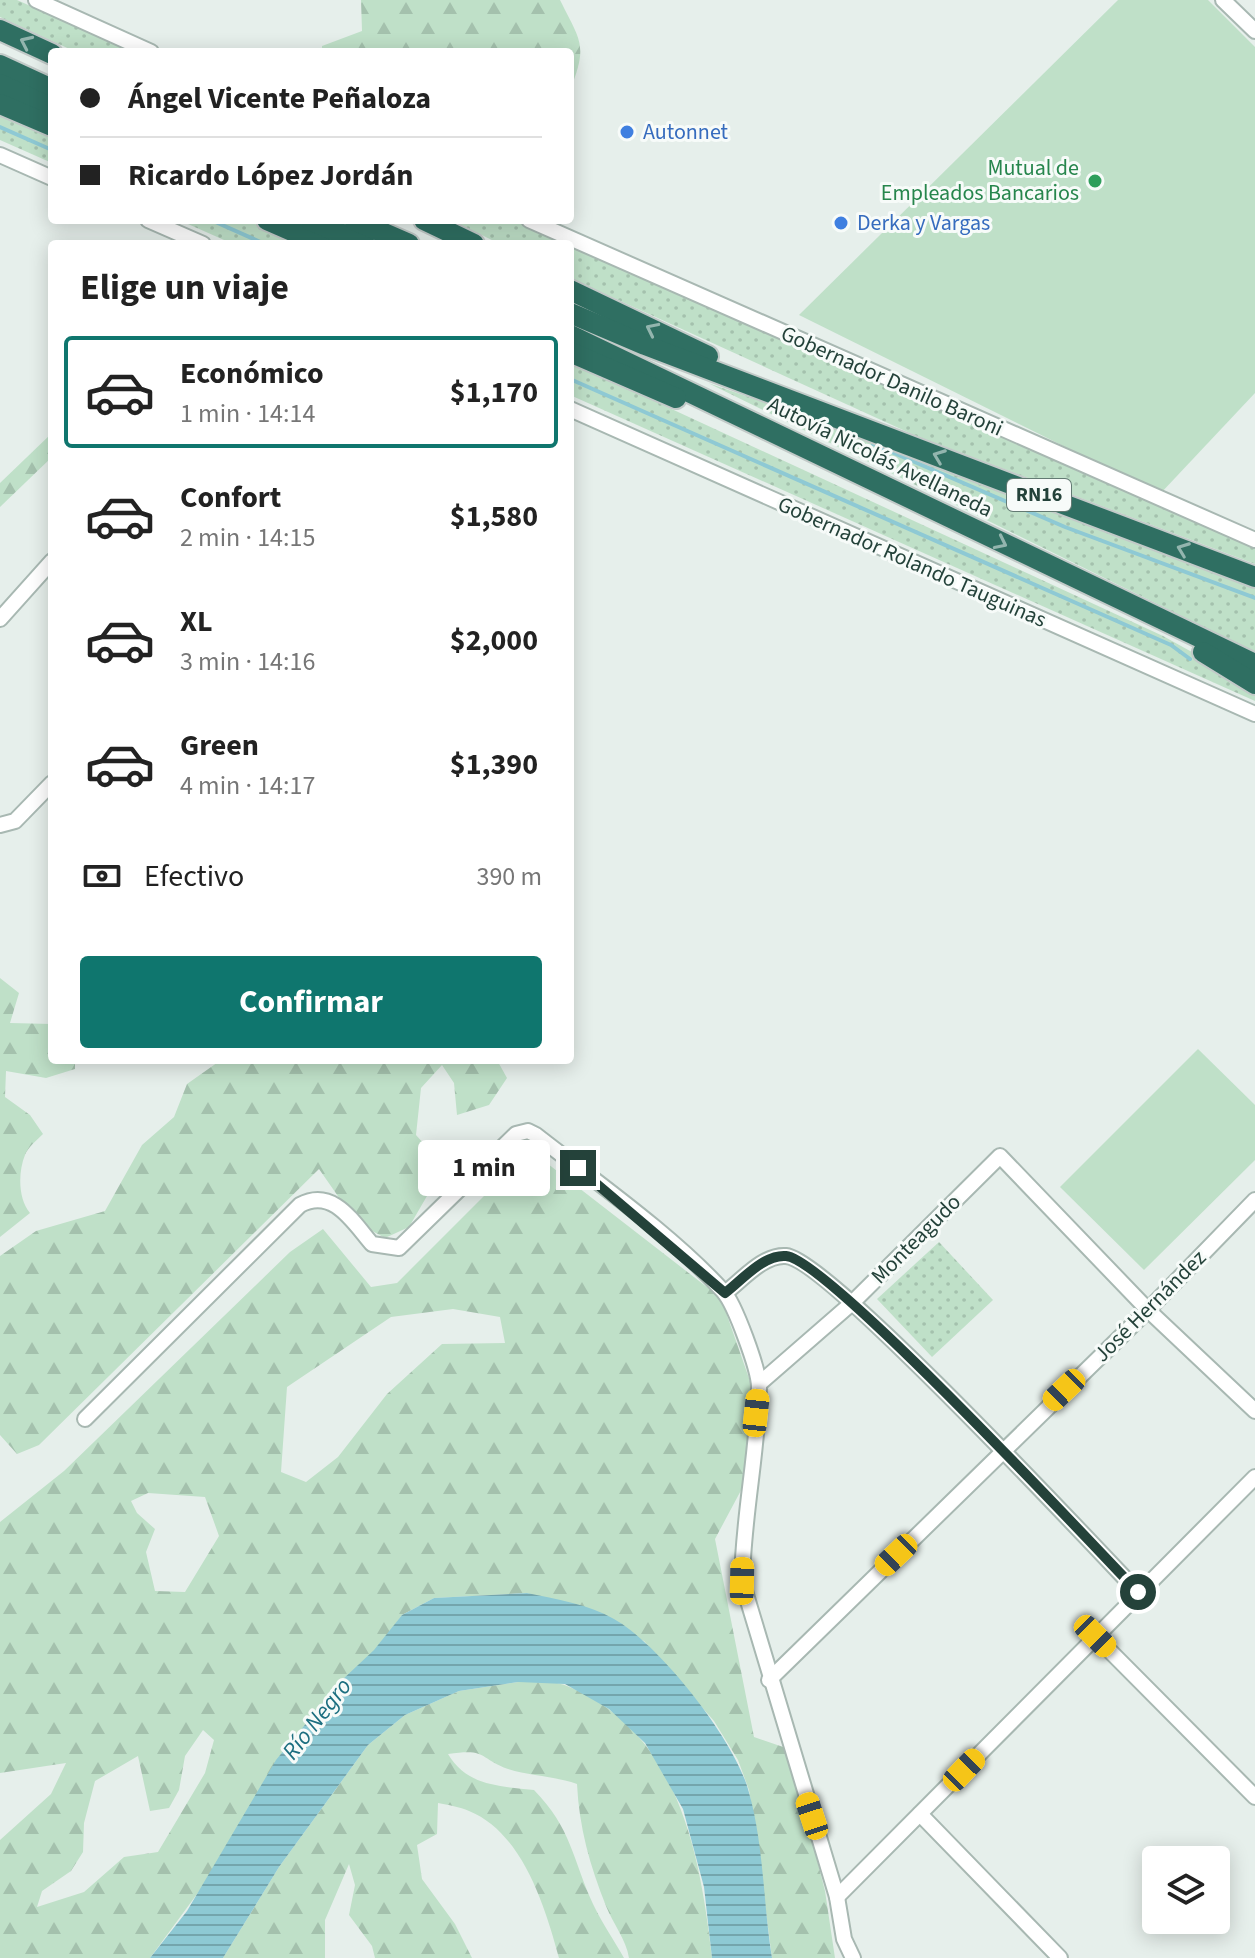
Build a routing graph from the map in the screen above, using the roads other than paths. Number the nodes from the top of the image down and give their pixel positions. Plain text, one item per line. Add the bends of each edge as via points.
1 (36, 0) edge
2 (1223, 0) edge
3 (0, 30) edge
4 (1255, 31) edge
5 (142, 48) edge
6 (48, 52) edge
7 (0, 65) edge
8 (0, 84) edge
9 (48, 87) edge
10 (0, 104) edge
11 (48, 106) edge
12 (48, 124) edge
13 (0, 155) edge
14 (48, 176) edge
15 (157, 224) edge
16 (276, 224) edge
17 (319, 224) edge
18 (363, 224) edge
19 (432, 224) edge
20 (538, 224) edge
21 (194, 240) edge
22 (313, 240) edge
23 (356, 240) edge
24 (400, 240) edge
25 (466, 240) edge
26 (574, 292) edge
27 (574, 315) edge
28 (574, 337) edge
29 (574, 354) edge
30 (574, 411) edge
31 (823, 411) junction
32 (856, 472) junction
33 (1255, 540) edge
34 (48, 565) edge
35 (1255, 577) edge
36 (1114, 599) junction
37 (0, 619) edge
38 (1255, 664) edge
39 (1255, 684) edge
40 (1255, 714) edge
41 (48, 787) edge
42 (0, 826) edge
43 (1255, 1200) edge
44 (725, 1293) junction
45 (852, 1303) junction
46 (1148, 1310) junction
47 (759, 1384) junction
48 (1255, 1411) edge
49 (85, 1419) dead end
50 (1001, 1450) junction
51 (1255, 1477) edge
52 (1138, 1592) junction
53 (1095, 1636) junction
54 (769, 1680) junction
55 (1255, 1797) edge
56 (920, 1814) junction
57 (837, 1897) junction
58 (853, 1958) edge
59 (1060, 1958) edge

1 - 5 street
2 - 4 street
6 -> 3 highway
7 - 9 highway
8 - 11 highway
10 - 12 highway
13 - 14 street
15 - 21 street
16 - 22 highway
17 - 23 highway
18 - 24 highway
19 - 25 highway
20 - 33 street, Gobernador Danilo Baroni
31 -> 26 highway
27 - 31 highway, Autovía Nicolás Avellaneda / RN16
28 - 32 highway, Autovía Nicolás Avellaneda / RN16
29 - 32 highway
30 - 40 street, Gobernador Rolando Tauguinas
35 -> 31 highway, Autovía Nicolás Avellaneda / RN16
32 -> 36 highway, Autovía Nicolás Avellaneda / RN16
34 - 37 street
36 - 38 highway, Autovía Nicolás Avellaneda / RN16
36 - 39 highway
41 - 42 street via 15,821
43 - 46 street, José Hernández
44 - 45 street via 770,1258 784,1256 797,1258
44 - 47 street
44 - 49 street via 640,1217 528,1131 516,1134 399,1248 372,1244 338,1205 323,1198 300,1205
45 - 46 street, Monteagudo via 1000,1156
45 - 47 street, Monteagudo
45 - 50 street
46 - 48 street
46 - 50 street, José Hernández
47 - 54 street via 742,1581
50 - 52 street
50 - 54 street, José Hernández
51 - 52 street
52 - 53 street
53 - 55 street
53 - 56 street
54 - 57 street
56 - 57 street
56 - 59 street
57 - 58 street

